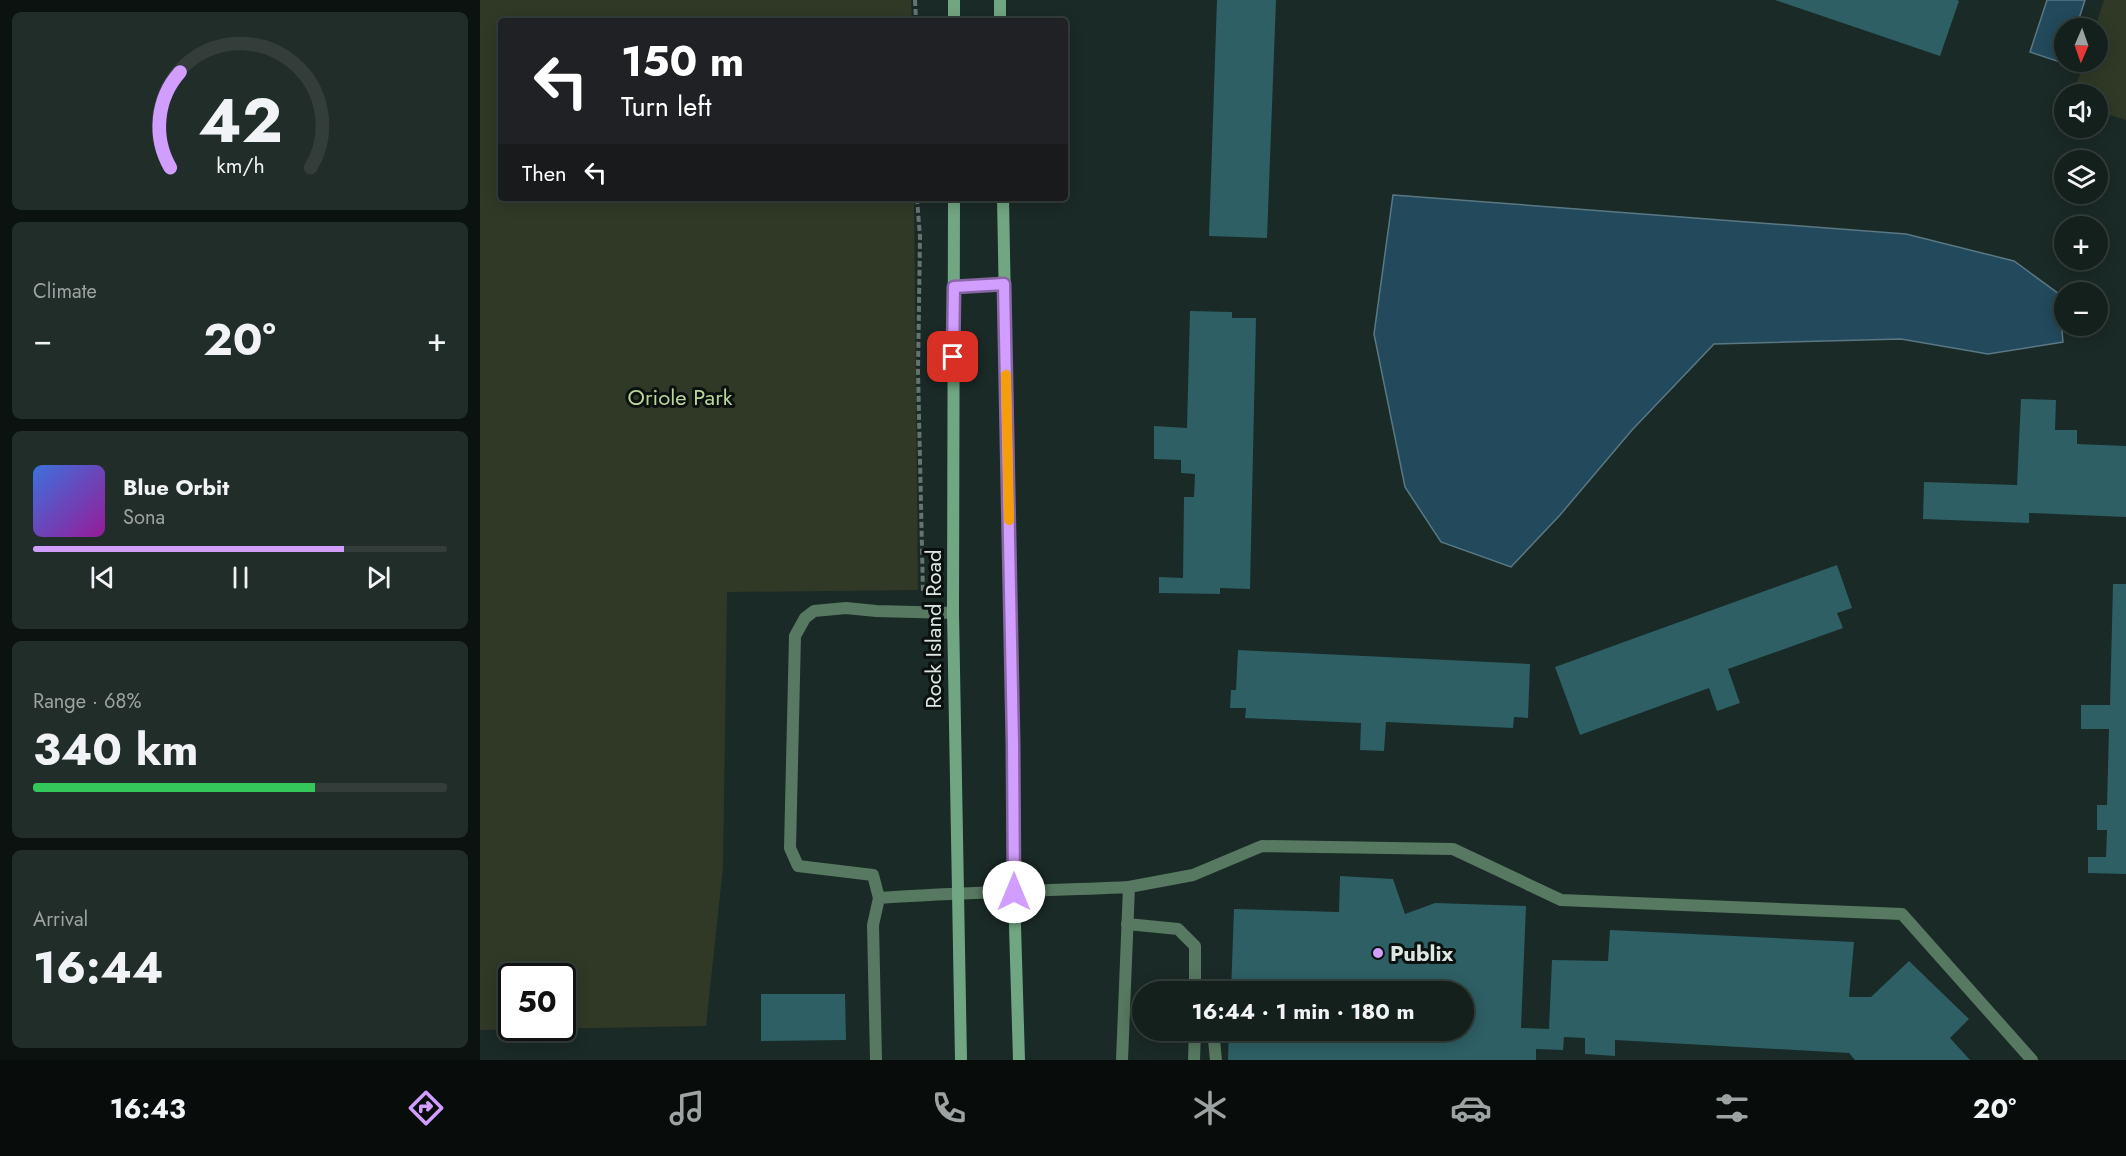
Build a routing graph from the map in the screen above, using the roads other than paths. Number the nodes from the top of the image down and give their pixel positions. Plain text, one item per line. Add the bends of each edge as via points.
1 (954, 0) edge
2 (1000, 0) edge
3 (954, 18) edge
4 (1000, 18) edge
5 (954, 201) edge
6 (1003, 201) edge
7 (1004, 284) junction
8 (954, 287) junction
9 (953, 612) junction
10 (1129, 887) junction
11 (1014, 892) junction
12 (957, 893) junction
13 (879, 898) junction
14 (1127, 924) dead end
15 (1195, 981) edge
16 (1195, 1041) edge
17 (1214, 1041) edge
18 (876, 1060) edge
19 (962, 1060) edge
20 (1019, 1060) edge
21 (1122, 1060) edge
22 (1194, 1060) edge
23 (1216, 1060) edge
24 (2032, 1060) edge

1 - 3 main road
2 - 4 main road
5 - 8 main road, Rock Island Road
6 - 7 main road
7 - 8 lane
7 - 11 main road
8 - 9 main road, Rock Island Road
9 - 12 main road, Rock Island Road
9 - 13 lane via 846,608 814,611 795,636 790,848 798,866 873,875
10 - 11 lane
10 - 21 lane
10 - 24 lane via 1193,875 1262,846 1453,849 1561,900 1902,914
11 - 12 lane
11 - 20 main road
12 - 13 lane
12 - 19 main road, Rock Island Road
13 - 18 lane via 873,925
14 - 15 lane via 1178,929 1195,946
16 - 22 lane
17 - 23 lane

